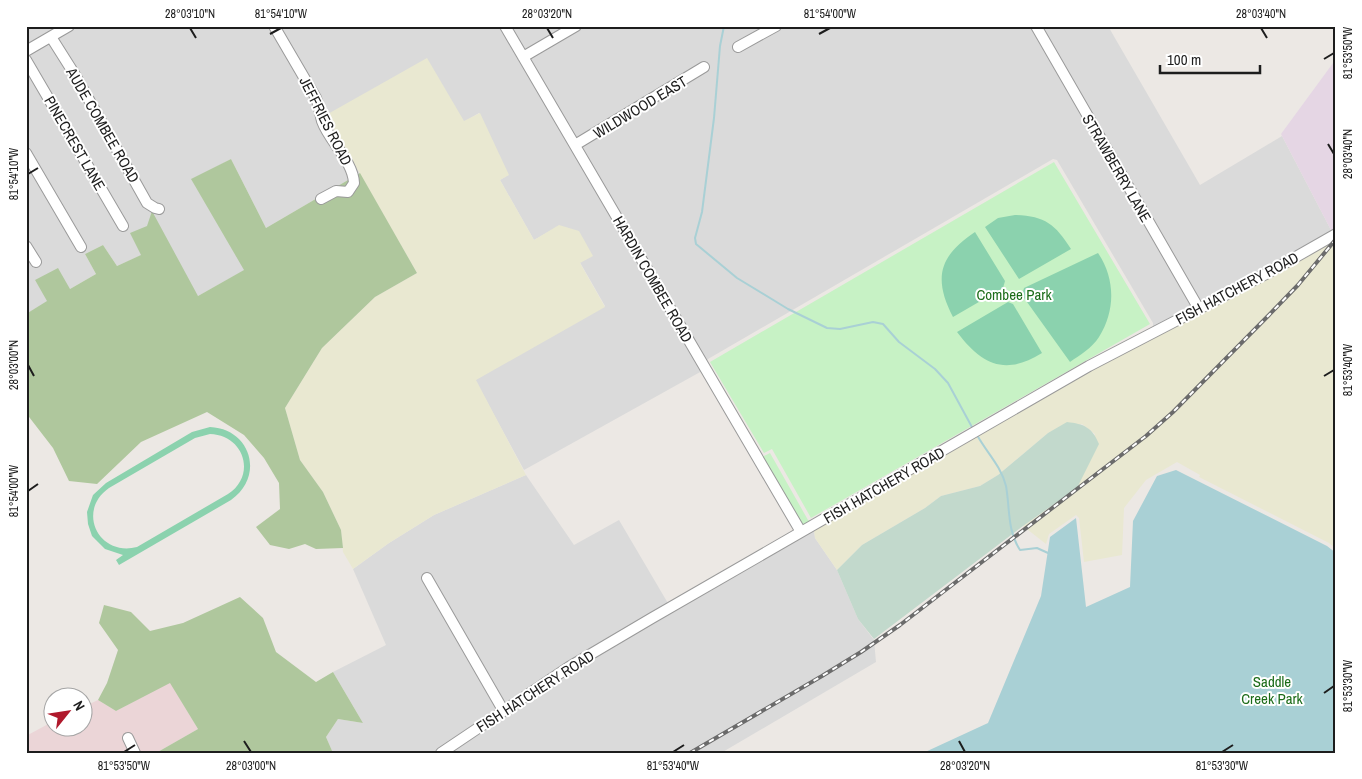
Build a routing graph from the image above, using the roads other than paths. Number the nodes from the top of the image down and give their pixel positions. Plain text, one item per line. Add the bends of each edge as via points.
1 (69, 26) edge
2 (274, 26) edge
3 (506, 26) edge
4 (576, 26) edge
5 (776, 26) edge
6 (1036, 26) edge
7 (51, 38) junction
8 (738, 48) dead end
9 (26, 51) edge
10 (523, 56) junction
11 (26, 60) edge
12 (704, 67) dead end
13 (575, 145) junction
14 (26, 154) edge
15 (321, 199) dead end
16 (159, 209) dead end
17 (123, 226) dead end
18 (1336, 234) edge
19 (26, 246) edge
20 (81, 247) dead end
21 (36, 262) dead end
22 (1198, 309) junction
23 (801, 532) junction
24 (427, 578) dead end
25 (503, 710) junction
26 (128, 738) dead end
27 (135, 753) edge
28 (442, 753) edge

1 - 7 street
2 - 15 street, JEFFRIES ROAD via 316,98 322,122 354,178 348,192 336,192
3 - 10 street, HARDIN COMBEE ROAD
4 - 10 street
5 - 8 street
6 - 22 street, STRAWBERRY LANE
7 - 9 street
7 - 16 street, AUDE COMBEE ROAD via 147,203
10 - 13 street, HARDIN COMBEE ROAD
11 - 17 street, PINECREST LANE
12 - 13 street, WILDWOOD EAST
13 - 23 street, HARDIN COMBEE ROAD
14 - 20 street
18 - 22 street, FISH HATCHERY ROAD
19 - 21 street
22 - 23 street, FISH HATCHERY ROAD via 1089,366
23 - 25 street, FISH HATCHERY ROAD via 569,667
24 - 25 street
25 - 28 street, FISH HATCHERY ROAD
26 - 27 street

